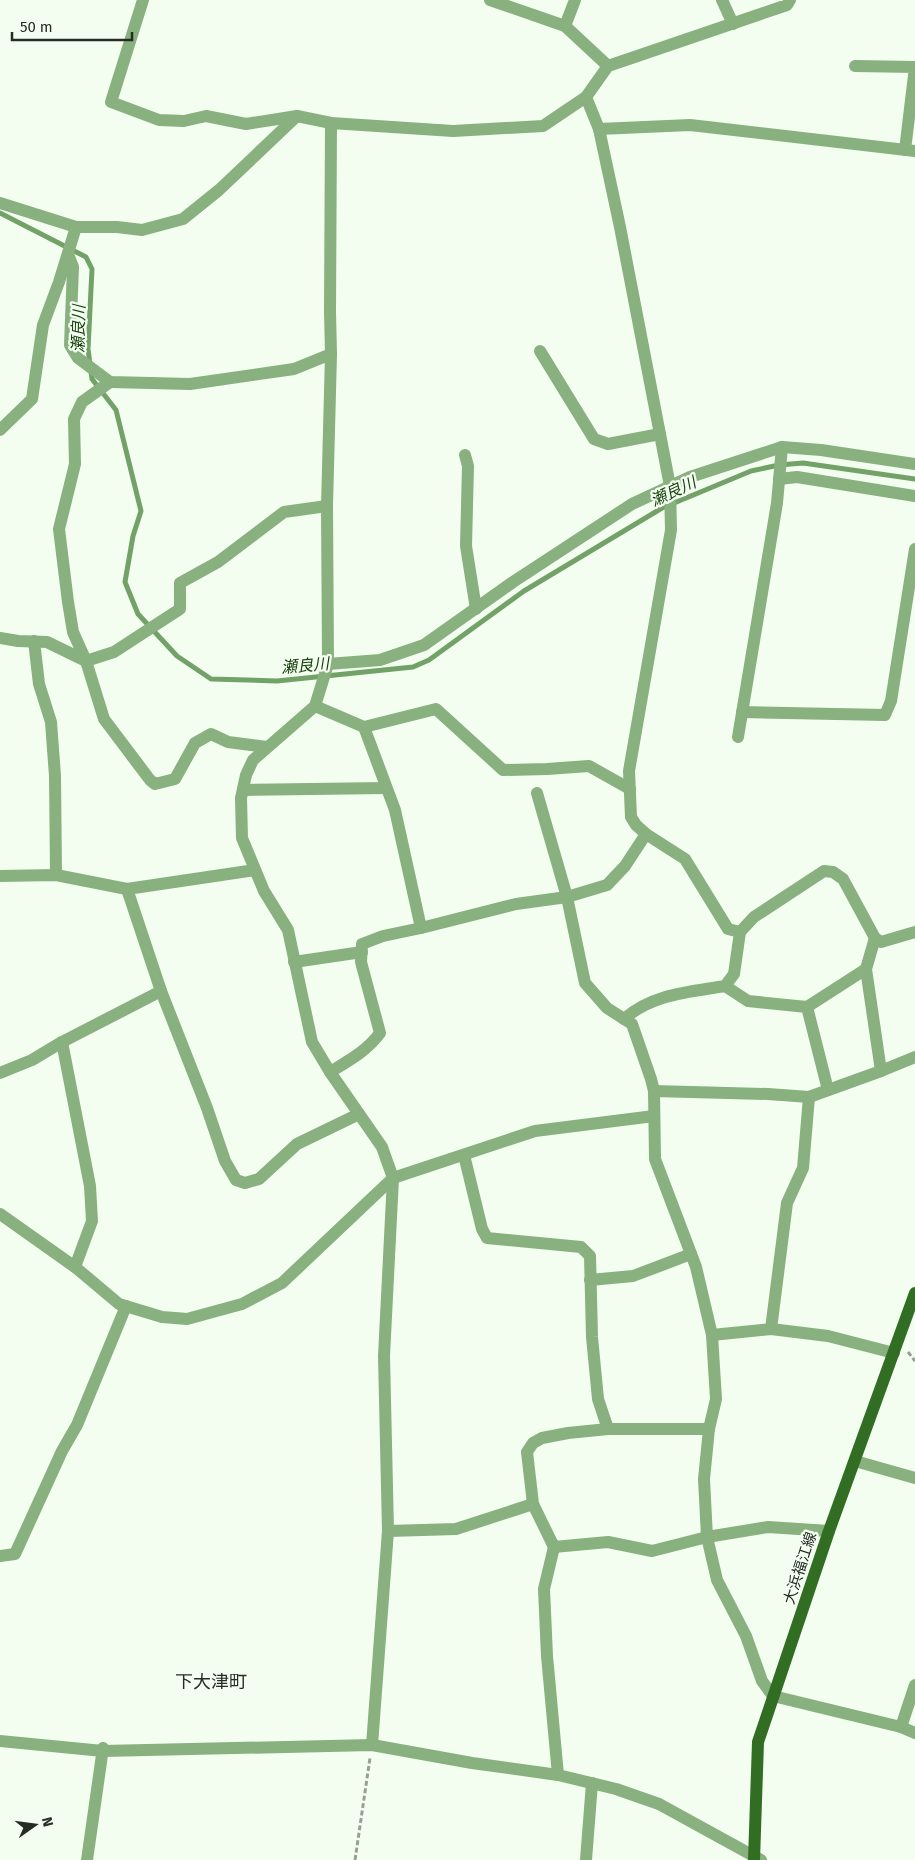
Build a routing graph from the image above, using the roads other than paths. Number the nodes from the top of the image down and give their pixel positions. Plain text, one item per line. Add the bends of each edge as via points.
1 (143, 0) edge
2 (490, 0) edge
3 (575, 0) edge
4 (722, 0) edge
5 (790, 0) edge
6 (733, 24) junction
7 (566, 26) junction
8 (608, 66) junction
9 (855, 66) dead end
10 (586, 97) junction
11 (297, 116) junction
12 (331, 123) junction
13 (599, 129) junction
14 (910, 151) edge
15 (0, 203) edge
16 (76, 227) junction
17 (68, 254) junction
18 (540, 351) dead end
19 (331, 354) junction
20 (110, 382) junction
21 (0, 430) edge
22 (660, 434) junction
23 (782, 447) junction
24 (465, 456) dead end
25 (915, 464) edge
26 (779, 479) junction
27 (670, 486) junction
28 (915, 496) edge
29 (327, 506) junction
30 (915, 549) edge
31 (476, 609) junction
32 (0, 638) edge
33 (34, 642) junction
34 (86, 662) junction
35 (328, 664) junction
36 (315, 706) junction
37 (742, 712) junction
38 (364, 727) junction
39 (738, 737) dead end
40 (267, 747) junction
41 (386, 788) junction
42 (630, 789) junction
43 (243, 790) junction
44 (537, 793) dead end
45 (646, 834) junction
46 (254, 870) junction
47 (56, 875) junction
48 (0, 876) edge
49 (127, 888) junction
50 (566, 897) junction
51 (421, 928) junction
52 (740, 932) junction
53 (915, 932) edge
54 (875, 938) junction
55 (362, 952) junction
56 (294, 962) junction
57 (866, 969) junction
58 (725, 986) junction
59 (161, 991) junction
60 (807, 1007) junction
61 (624, 1019) junction
62 (62, 1042) junction
63 (915, 1057) edge
64 (880, 1071) junction
65 (330, 1072) junction
66 (0, 1073) edge
67 (828, 1090) junction
68 (654, 1091) junction
69 (808, 1097) junction
70 (359, 1114) junction
71 (654, 1116) junction
72 (464, 1155) junction
73 (393, 1178) junction
74 (0, 1214) edge
75 (691, 1254) junction
76 (74, 1268) junction
77 (590, 1280) junction
78 (915, 1293) edge
79 (126, 1306) junction
80 (771, 1329) junction
81 (712, 1335) junction
82 (894, 1353) junction
83 (608, 1428) junction
84 (709, 1429) junction
85 (855, 1461) junction
86 (915, 1478) edge
87 (533, 1504) junction
88 (388, 1531) junction
89 (829, 1531) junction
90 (707, 1537) junction
91 (554, 1547) junction
92 (0, 1556) edge
93 (915, 1685) edge
94 (773, 1696) junction
95 (901, 1727) junction
96 (915, 1734) edge
97 (0, 1741) edge
98 (372, 1745) junction
99 (103, 1750) junction
100 (558, 1775) junction
101 (592, 1783) junction
102 (756, 1859) edge
103 (87, 1860) edge
104 (586, 1860) edge

1 - 11 street via 111,102 160,120 184,122 206,116 246,124
2 - 7 street
3 - 7 street
4 - 6 street
5 - 6 street via 787,5
6 - 8 street
7 - 8 street
8 - 10 street
9 - 14 street via 915,67
10 - 12 street via 542,126 453,131
10 - 13 street
11 - 12 street
11 - 16 street via 220,190 182,219 142,230
12 - 19 street
13 - 14 street via 690,125
13 - 22 street
15 - 16 street
16 - 17 street
17 - 20 street via 73,267 70,345 78,358
17 - 21 street via 43,325 32,399
18 - 22 street via 594,438 608,444
19 - 20 street via 294,369 190,384
19 - 29 street
20 - 34 street via 82,402 74,419 75,464 59,529 73,632
22 - 27 street
23 - 25 street
23 - 26 street
23 - 27 street
24 - 31 street via 468,466 466,546
26 - 28 street via 797,477
26 - 37 street
27 - 31 street via 632,504
27 - 42 street via 671,530 629,771
29 - 34 street via 284,512 218,562 180,583 180,609 114,652
29 - 35 street
30 - 37 street via 891,701 885,715
31 - 35 street via 424,645 380,660
32 - 33 street
33 - 34 street via 47,642
33 - 47 street via 39,684 51,722
34 - 40 street via 104,719 155,784 175,780 194,743 211,734 228,742
35 - 36 street
36 - 38 street
36 - 40 street
37 - 39 street
38 - 41 street
38 - 42 street via 436,709 503,770 588,766
40 - 43 street via 253,760
41 - 43 street
41 - 51 street via 395,810
42 - 45 street via 631,817
43 - 46 street via 242,838
44 - 50 street
45 - 50 street via 625,866 607,885
45 - 52 street via 685,859 728,929
46 - 49 street
46 - 56 street via 288,930
47 - 48 street
47 - 49 street
49 - 59 street
50 - 51 street via 516,904
50 - 61 street via 585,984 607,1008
51 - 55 street via 362,944
52 - 54 street via 754,917 824,871 834,872 843,879
52 - 58 street via 734,974
53 - 54 street via 881,942
54 - 57 street
55 - 56 street
55 - 65 street via 361,962 380,1033 373,1043
56 - 65 street via 312,1042
57 - 60 street
57 - 64 street
58 - 60 street via 748,1000
58 - 61 street via 660,998 634,1010
59 - 62 street
59 - 70 street via 224,1161 236,1180 245,1183 259,1179 297,1144
60 - 67 street
61 - 68 street via 632,1024
62 - 66 street via 32,1060
62 - 76 street via 90,1186 92,1221
63 - 64 street
64 - 67 street
65 - 70 street
67 - 69 street
68 - 69 street
68 - 71 street
69 - 80 street via 803,1168 787,1203
70 - 73 street via 382,1147
71 - 72 street via 535,1131
71 - 75 street via 654,1159
72 - 73 street
72 - 77 street via 487,1238 581,1247 590,1256
73 - 79 street via 282,1283 242,1304 187,1319 162,1317
73 - 88 street via 384,1356
74 - 76 street
75 - 77 street via 633,1276
75 - 81 street
76 - 79 street via 119,1304
77 - 83 street via 598,1399
78 - 82 main road, 大浜福江線
79 - 92 street via 76,1425 16,1554
80 - 81 street
80 - 82 street via 828,1336
81 - 84 street via 716,1399
82 - 85 main road, 大浜福江線
83 - 84 street
83 - 87 street via 542,1438 533,1443 527,1452
84 - 90 street via 704,1479
85 - 86 street
85 - 89 main road, 大浜福江線
87 - 88 street via 456,1529
87 - 91 street
88 - 98 street
89 - 90 street via 768,1527
89 - 94 main road, 大浜福江線
90 - 91 street via 652,1550 608,1542
90 - 94 street via 717,1580 746,1636 762,1681
91 - 100 street via 544,1589
93 - 95 street
94 - 95 street
94 - 102 main road, 大浜福江線 via 758,1742
95 - 96 street
97 - 99 street
98 - 99 street
98 - 100 street
99 - 103 street
100 - 101 street
101 - 102 street via 659,1804
101 - 104 street

